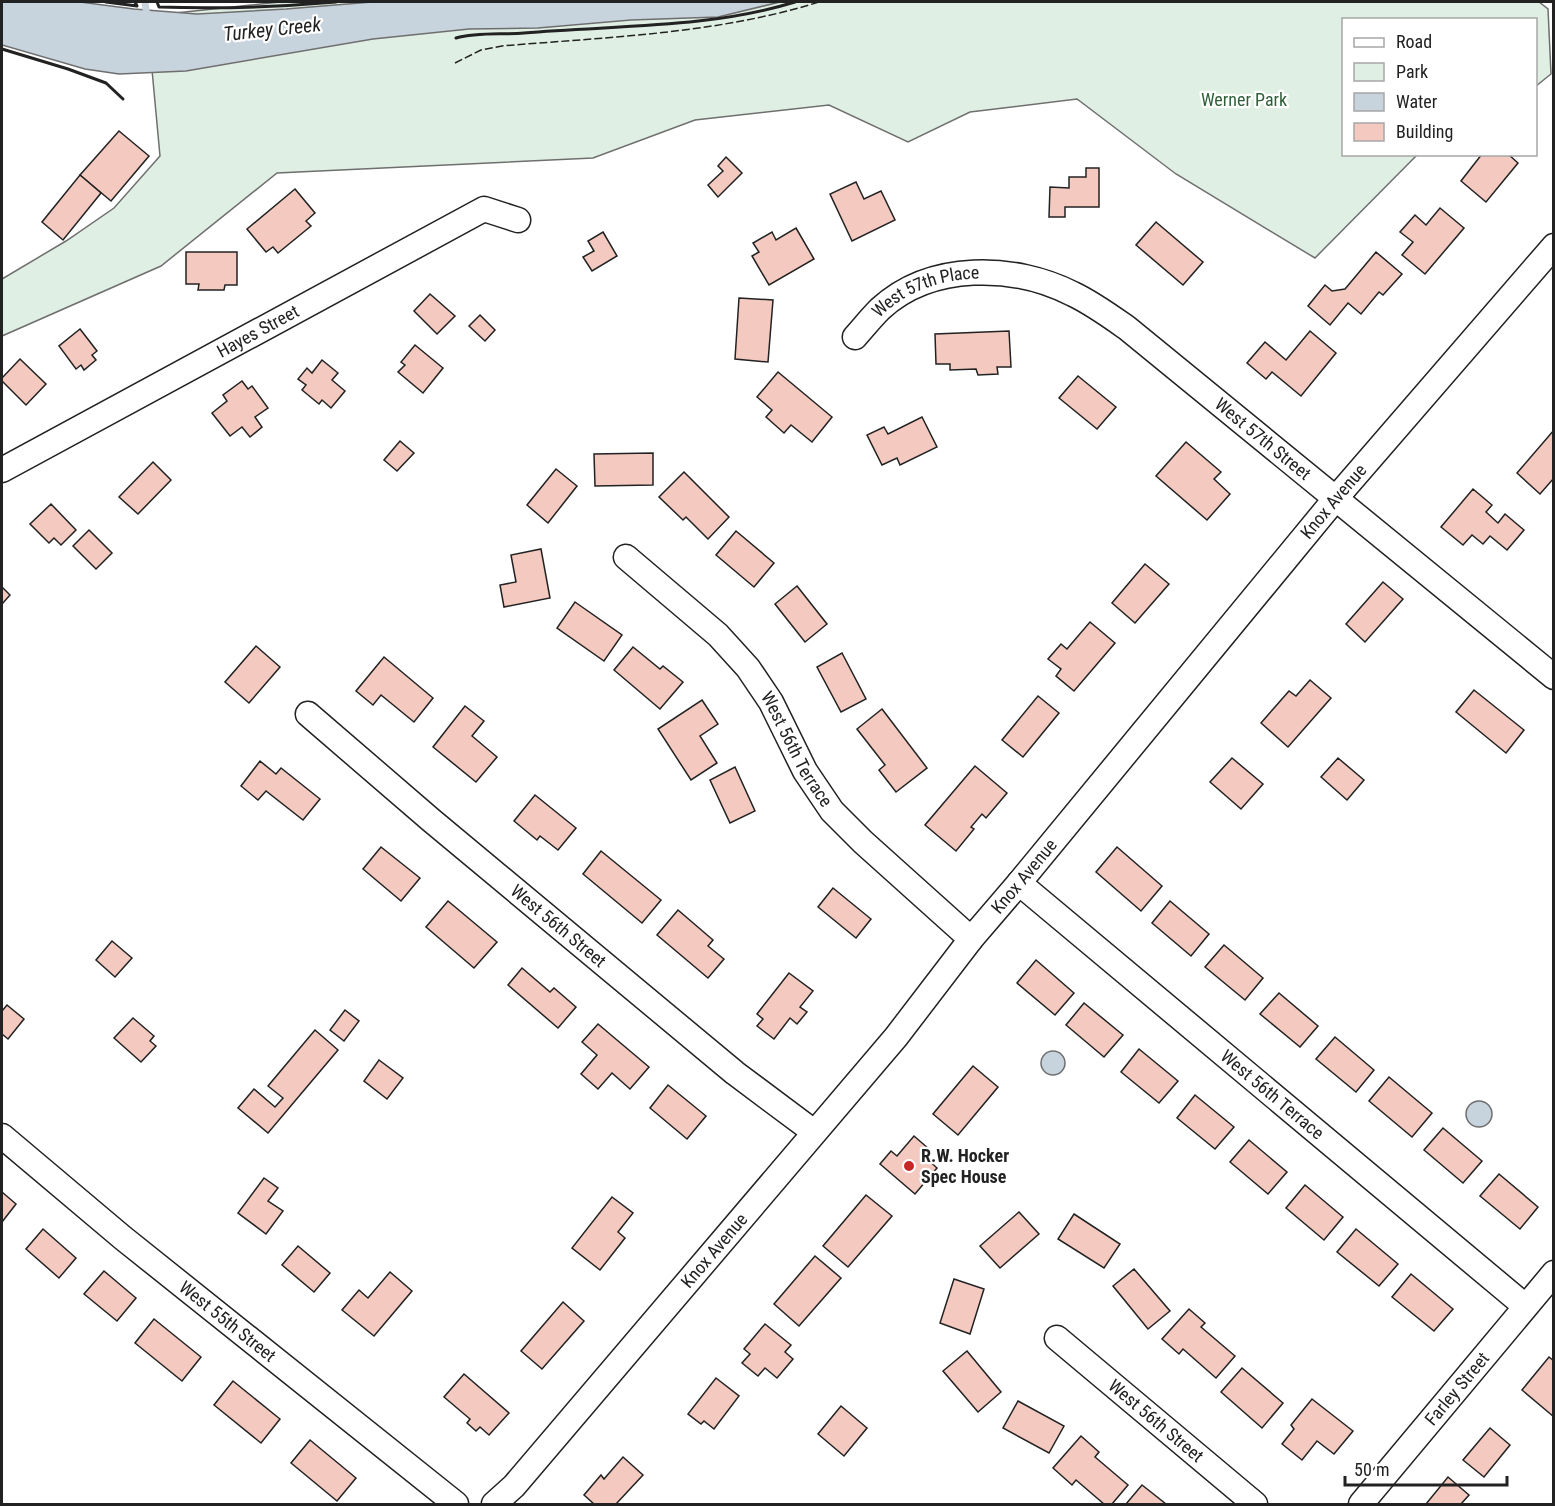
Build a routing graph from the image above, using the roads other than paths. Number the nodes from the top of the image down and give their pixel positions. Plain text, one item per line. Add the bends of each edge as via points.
1 (518, 220) dead end
2 (1554, 246) edge
3 (1011, 275) joint
4 (855, 337) dead end
5 (2, 470) edge
6 (1336, 498) junction
7 (626, 557) dead end
8 (1554, 677) edge
9 (308, 714) dead end
10 (1019, 883) junction
11 (971, 939) junction
12 (814, 1132) junction
13 (2, 1136) edge
14 (1554, 1273) edge
15 (1525, 1306) junction
16 (1057, 1338) dead end
17 (456, 1504) edge
18 (494, 1504) edge
19 (1255, 1504) edge
20 (1361, 1504) edge

1 - 5 street, Hayes Street via 484,209
2 - 6 street, Knox Avenue
3 - 4 street, West 57th Place via 986,272 929,280 880,309
3 - 6 street, West 57th Street via 1072,293 1127,328
6 - 8 street, West 57th Street
6 - 10 street, Knox Avenue
7 - 11 street, West 56th Terrace via 718,635 748,668 771,702 805,771 832,811
9 - 12 street, West 56th Street via 726,1065
10 - 11 street, Knox Avenue
10 - 15 street, West 56th Terrace
11 - 12 street, Knox Avenue via 896,1037
12 - 18 street, Knox Avenue via 514,1486
13 - 17 street, West 55th Street via 123,1238
14 - 15 street, Farley Street
15 - 20 street, Farley Street
16 - 19 street, West 56th Street

